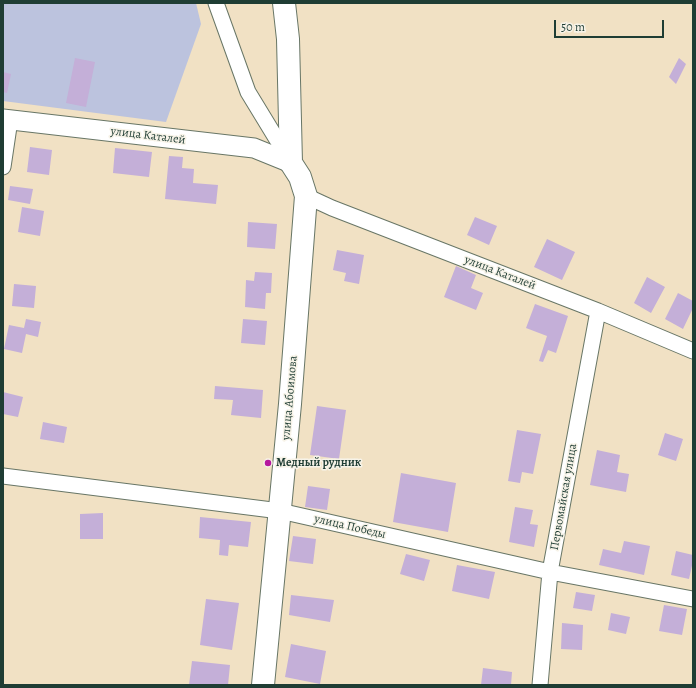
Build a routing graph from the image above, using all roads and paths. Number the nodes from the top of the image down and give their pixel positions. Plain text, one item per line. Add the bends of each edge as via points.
1 (216, 3) edge
2 (284, 3) edge
3 (6, 119) edge
4 (291, 163) junction
5 (3, 167) edge
6 (306, 196) junction
7 (598, 311) junction
8 (693, 351) edge
9 (3, 476) edge
10 (280, 511) junction
11 (550, 572) junction
12 (693, 599) edge
13 (263, 685) edge
14 (540, 685) edge

1 - 4 street via 248,92
2 - 4 main road via 288,39
3 - 4 street, улица Каталей via 254,148
3 - 5 street
4 - 6 main road, улица Абоимова via 300,177
6 - 7 street, улица Каталей
6 - 10 main road, улица Абоимова
7 - 8 street, улица Каталей
7 - 11 street, Первомайская улица
9 - 10 street, улица Победы
10 - 11 street, улица Победы
10 - 13 main road, улица Абоимова
11 - 12 street, улица Победы
11 - 14 street, Первомайская улица

